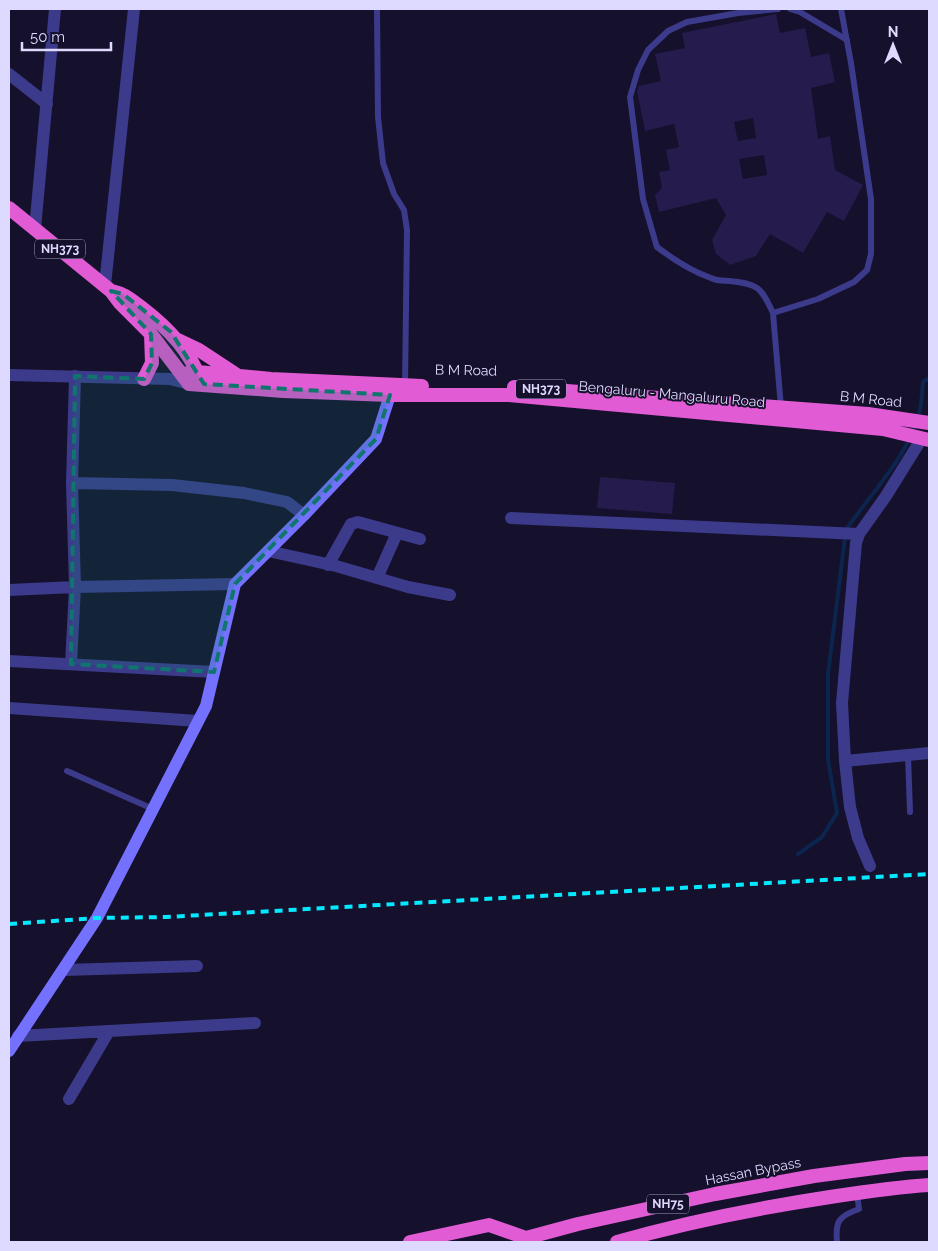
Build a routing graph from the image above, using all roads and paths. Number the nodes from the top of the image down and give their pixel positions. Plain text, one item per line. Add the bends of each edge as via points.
1 (55, 9) edge
2 (134, 9) edge
3 (377, 9) edge
4 (778, 9) edge
5 (790, 9) edge
6 (841, 9) edge
7 (740, 11) edge
8 (847, 40) junction
9 (9, 74) edge
10 (47, 104) junction
11 (9, 208) edge
12 (35, 229) junction
13 (108, 288) junction
14 (773, 313) junction
15 (151, 334) junction
16 (177, 340) junction
17 (9, 375) edge
18 (76, 376) junction
19 (238, 376) junction
20 (144, 379) junction
21 (188, 379) junction
22 (404, 386) junction
23 (390, 395) junction
24 (781, 407) junction
25 (925, 422) edge
26 (922, 438) edge
27 (72, 483) junction
28 (304, 515) junction
29 (511, 518) dead end
30 (397, 533) junction
31 (859, 534) junction
32 (420, 539) dead end
33 (268, 551) junction
34 (328, 565) junction
35 (377, 578) junction
36 (235, 584) junction
37 (75, 587) junction
38 (9, 590) edge
39 (450, 595) dead end
40 (9, 661) edge
41 (71, 664) junction
42 (214, 672) junction
43 (9, 708) edge
44 (198, 721) junction
45 (929, 753) edge
46 (908, 755) junction
47 (844, 761) junction
48 (67, 771) dead end
49 (153, 809) junction
50 (910, 812) dead end
51 (870, 866) dead end
52 (197, 966) dead end
53 (64, 970) junction
54 (255, 1023) dead end
55 (109, 1031) junction
56 (18, 1036) junction
57 (9, 1051) edge
58 (69, 1098) dead end
59 (929, 1163) edge
60 (929, 1185) edge
61 (856, 1193) junction
62 (410, 1242) edge
63 (617, 1242) edge
64 (836, 1242) edge

1 - 10 street
2 - 13 street
3 - 22 lane via 378,117 382,153 394,194 404,210 407,230
4 - 7 lane
5 - 8 lane
6 - 8 lane
7 - 14 lane via 687,22 668,31 648,50 630,97 644,199 657,247 678,263 713,279 756,286
8 - 14 lane via 871,199 872,254 867,270 854,282 818,300
9 - 10 street
10 - 12 street
11 - 12 highway, NH373
12 - 13 highway, NH373
13 - 15 highway, NH373
13 - 16 highway, NH373 via 124,294 161,322
14 - 24 lane
15 - 20 highway via 152,363
15 - 21 highway, NH373
16 - 19 highway via 199,350
16 - 21 highway, NH373
17 - 18 street, Bengaluru - Mangaluru Road
18 - 20 street, Bengaluru - Mangaluru Road
18 - 27 street
19 - 21 highway, B M Road / NH373
19 - 22 highway, B M Road / NH373
20 - 21 street, Bengaluru - Mangaluru Road
21 - 23 highway, Bengaluru - Mangaluru Road / NH373 via 283,391
22 - 24 highway, B M Road / NH373 via 523,387
23 - 26 highway, Bengaluru - Mangaluru Road / NH373 via 509,396 883,429
23 - 28 main road via 376,439
24 - 25 highway, B M Road / NH373
26 - 31 street
27 - 28 street via 172,485 244,493 287,502
27 - 37 street
28 - 33 main road
29 - 31 street
30 - 32 street
30 - 34 street via 358,522 351,524
30 - 35 street
31 - 47 street via 842,703
33 - 34 street
33 - 36 main road
34 - 35 street
35 - 39 street
36 - 37 street
36 - 42 main road
37 - 38 street
37 - 41 street
40 - 41 street
41 - 42 street
42 - 44 main road via 206,706
43 - 44 street
44 - 49 main road
45 - 46 street
46 - 47 street
46 - 50 lane
47 - 51 street via 850,807
48 - 49 lane
49 - 53 main road via 97,918
52 - 53 street
53 - 56 main road
54 - 55 street
55 - 56 street
55 - 58 street
56 - 57 main road
59 - 62 highway, Hassan Bypass / NH75 via 805,1177 605,1218 526,1238 490,1225
60 - 61 highway, NH75
61 - 63 highway, NH75 via 771,1206
61 - 64 lane via 859,1209 840,1219

